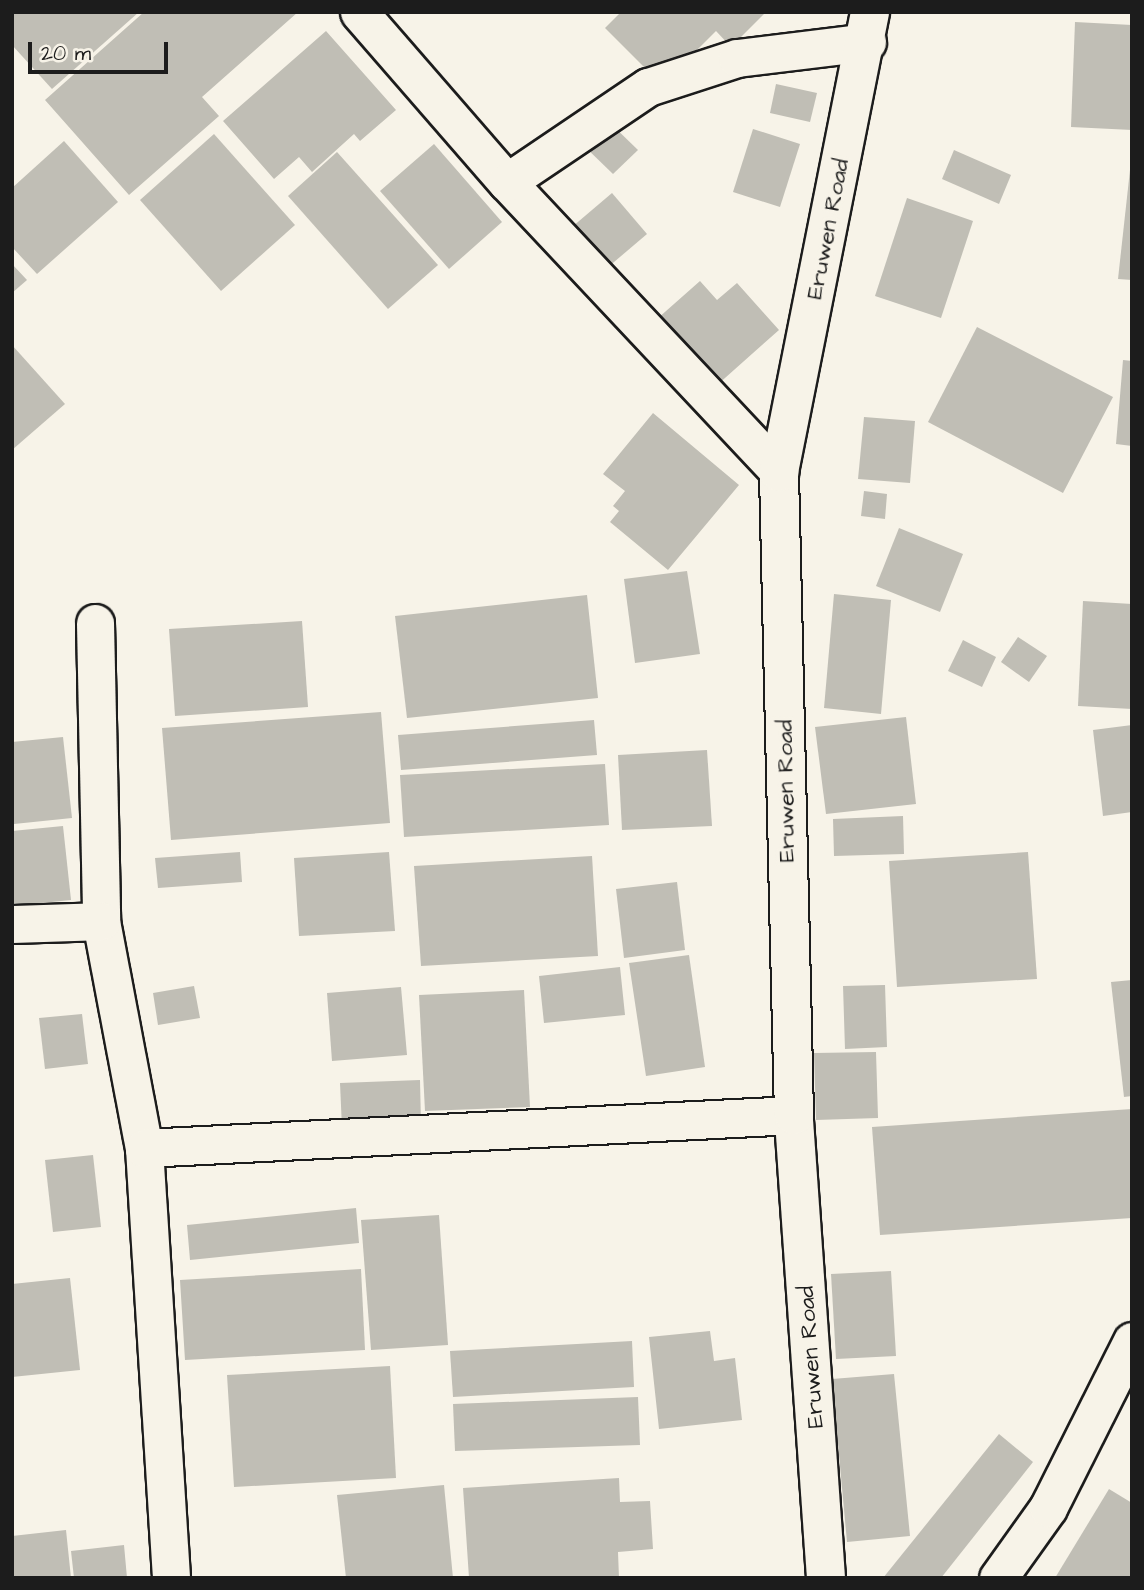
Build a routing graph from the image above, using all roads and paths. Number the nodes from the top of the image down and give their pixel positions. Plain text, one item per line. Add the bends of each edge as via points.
1 (359, 12) edge
2 (868, 27) edge
3 (508, 181) junction
4 (779, 472) junction
5 (95, 623) dead end
6 (101, 921) junction
7 (12, 924) edge
8 (794, 1115) junction
9 (144, 1148) junction
10 (1132, 1341) edge
11 (171, 1578) edge
12 (825, 1578) edge
13 (998, 1578) edge

1 - 3 street
2 - 3 street via 737,58 648,87
2 - 4 street, Eruwen Road
3 - 4 street
4 - 8 street, Eruwen Road
5 - 6 street
6 - 7 street
6 - 9 street
8 - 9 street
8 - 12 street, Eruwen Road
9 - 11 street
10 - 13 street via 1048,1508

